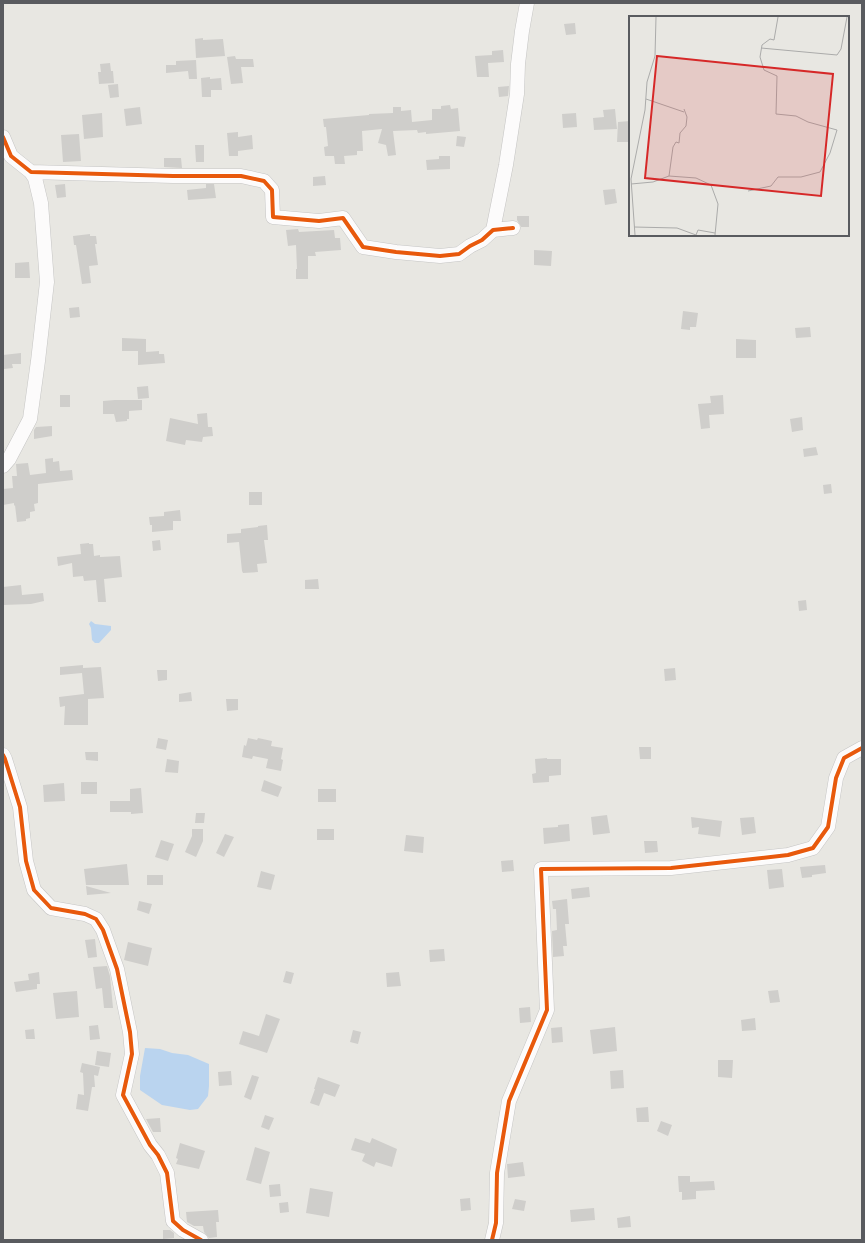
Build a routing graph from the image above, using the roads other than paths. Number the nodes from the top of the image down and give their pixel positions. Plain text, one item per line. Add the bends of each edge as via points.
1 (527, 3) edge
2 (3, 137) edge
3 (31, 172) junction
4 (512, 228) dead end
5 (493, 230) junction
6 (3, 466) edge
7 (862, 748) edge
8 (3, 755) edge
9 (201, 1240) edge
10 (492, 1240) edge

1 - 5 street via 518,64 517,94
2 - 3 street via 11,156
3 - 5 street via 240,176 264,182 272,190 273,217 319,221 343,218 363,247 396,252 440,256 459,254
3 - 6 street via 41,203 47,282 30,419
4 - 5 street
7 - 10 street via 844,758 836,778 828,827 813,848 780,856 671,868 541,869 547,1010 510,1101 497,1173 496,1223
8 - 9 street via 20,807 26,861 34,890 51,908 85,914 96,919 103,930 117,969 130,1032 132,1054 123,1095 167,1173 173,1221

